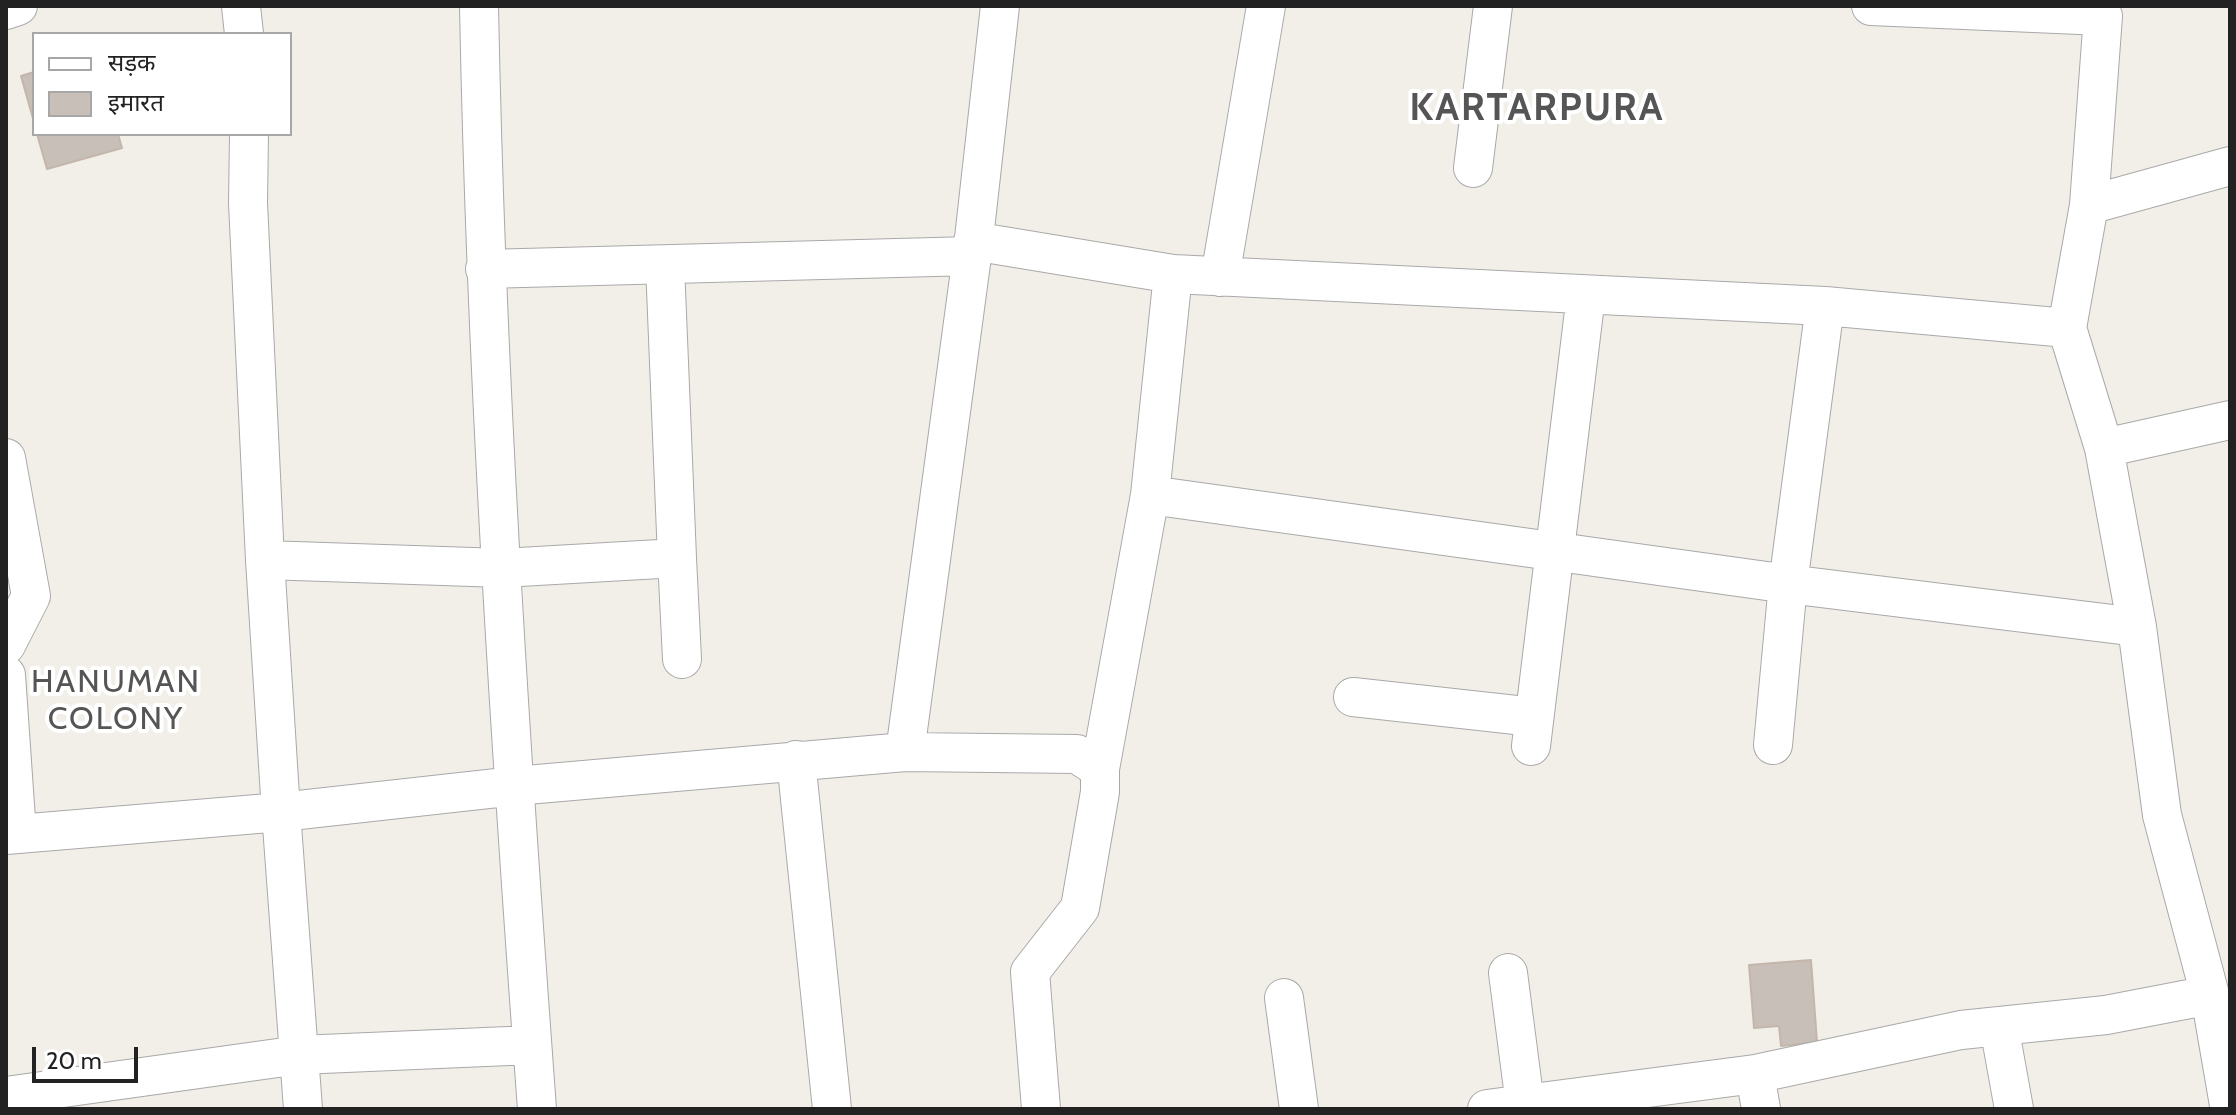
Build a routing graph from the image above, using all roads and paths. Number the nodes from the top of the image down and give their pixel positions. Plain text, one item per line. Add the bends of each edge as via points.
1 (18, 6) edge
2 (241, 6) edge
3 (479, 6) edge
4 (1000, 6) edge
5 (1266, 6) edge
6 (1493, 6) edge
7 (1871, 6) edge
8 (6, 10) edge
9 (2102, 11) edge
10 (244, 32) edge
11 (249, 136) edge
12 (2230, 166) edge
13 (1473, 168) dead end
14 (2089, 205) junction
15 (972, 248) junction
16 (665, 265) junction
17 (485, 269) junction
18 (1173, 274) junction
19 (1220, 277) junction
20 (1586, 295) junction
21 (1825, 306) junction
22 (2067, 328) junction
23 (2230, 420) edge
24 (2104, 448) junction
25 (6, 458) edge
26 (1150, 495) junction
27 (1555, 551) junction
28 (677, 558) junction
29 (265, 560) junction
30 (502, 568) junction
31 (1788, 584) junction
32 (2137, 627) junction
33 (6, 645) edge
34 (682, 659) dead end
35 (6, 675) edge
36 (1353, 697) dead end
37 (1773, 745) dead end
38 (905, 752) junction
39 (796, 760) junction
40 (1100, 769) junction
41 (515, 786) junction
42 (281, 812) junction
43 (12, 835) edge
44 (1508, 973) dead end
45 (2210, 995) junction
46 (1284, 998) dead end
47 (1999, 1026) junction
48 (532, 1045) junction
49 (299, 1055) junction
50 (1758, 1092) edge
51 (27, 1099) edge
52 (2229, 1105) edge
53 (1525, 1106) edge
54 (303, 1109) edge
55 (537, 1109) edge
56 (832, 1109) edge
57 (1041, 1109) edge
58 (1299, 1109) edge
59 (1487, 1109) edge
60 (2014, 1109) edge

1 - 8 street
2 - 10 street
3 - 17 street
4 - 15 street
5 - 19 street
6 - 13 street
7 - 9 street
9 - 14 street
11 - 29 street
12 - 14 street
14 - 22 street
15 - 16 street
15 - 18 street
15 - 38 street
16 - 17 street
16 - 28 street
17 - 30 street
18 - 19 street
18 - 26 street
19 - 20 street
20 - 21 street
20 - 27 street
21 - 22 street
21 - 31 street
22 - 24 street
23 - 24 street
24 - 32 street
25 - 33 street via 31,596
26 - 27 street
26 - 40 street
27 - 31 street
27 - 36 street via 1532,732
28 - 30 street
28 - 34 street
29 - 30 street
29 - 42 street
30 - 41 street
31 - 32 street
31 - 37 street
32 - 45 street via 2162,815
35 - 43 street
38 - 39 street
38 - 40 street via 1077,754
39 - 41 street
39 - 56 street
40 - 57 street via 1080,908 1030,972
41 - 42 street
41 - 48 street
42 - 43 street
42 - 49 street
44 - 53 street
45 - 47 street via 2106,1015
45 - 52 street
46 - 58 street
47 - 50 street via 1961,1030
47 - 60 street
48 - 49 street
48 - 55 street
49 - 51 street
49 - 54 street
50 - 53 street
53 - 59 street

